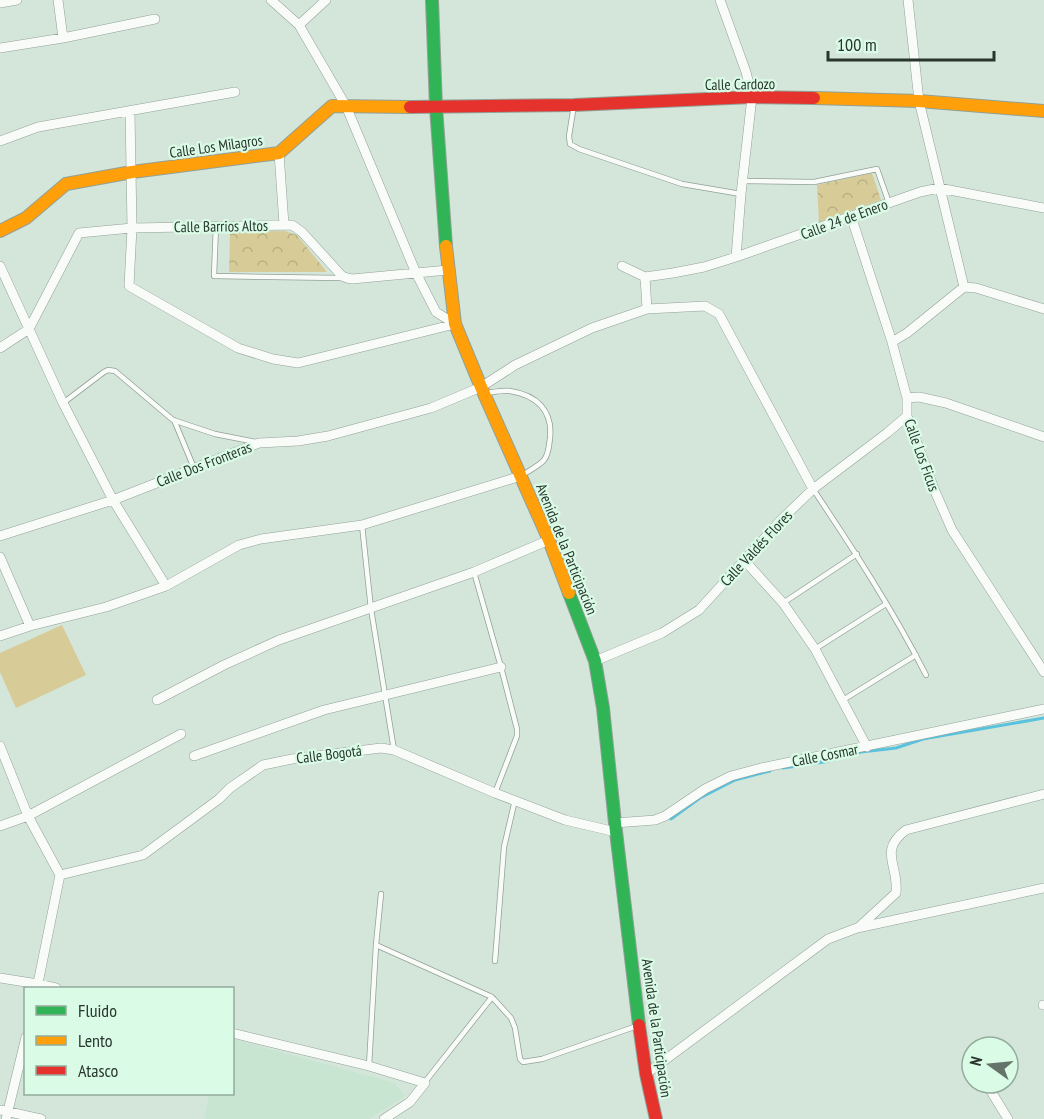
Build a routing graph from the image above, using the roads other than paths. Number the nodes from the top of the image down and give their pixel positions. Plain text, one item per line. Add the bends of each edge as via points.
1 (16, 0) edge
2 (58, 0) edge
3 (271, 0) edge
4 (326, 0) edge
5 (432, 0) edge
6 (720, 0) edge
7 (908, 0) edge
8 (0, 3) edge
9 (154, 19) dead end
10 (299, 25) junction
11 (63, 38) junction
12 (0, 48) edge
13 (235, 92) dead end
14 (752, 97) junction
15 (919, 101) junction
16 (574, 105) junction
17 (346, 106) junction
18 (436, 107) junction
19 (130, 111) junction
20 (1044, 111) edge
21 (0, 141) edge
22 (279, 153) junction
23 (132, 172) junction
24 (742, 181) junction
25 (939, 188) junction
26 (741, 194) junction
27 (889, 203) junction
28 (1044, 208) edge
29 (851, 216) junction
30 (284, 225) junction
31 (216, 226) junction
32 (132, 228) junction
33 (0, 231) edge
34 (736, 257) junction
35 (0, 266) edge
36 (622, 266) dead end
37 (448, 270) junction
38 (416, 273) junction
39 (645, 277) junction
40 (347, 278) junction
41 (964, 287) junction
42 (647, 309) junction
43 (1044, 309) edge
44 (455, 324) junction
45 (29, 329) junction
46 (892, 342) junction
47 (0, 348) edge
48 (483, 391) junction
49 (906, 398) junction
50 (63, 403) junction
51 (907, 416) junction
52 (173, 420) junction
53 (1044, 437) edge
54 (259, 443) junction
55 (194, 468) junction
56 (521, 476) junction
57 (813, 489) junction
58 (113, 500) junction
59 (362, 525) junction
60 (0, 536) edge
61 (549, 540) junction
62 (857, 554) junction
63 (0, 557) edge
64 (744, 560) junction
65 (474, 572) junction
66 (166, 586) junction
67 (783, 603) junction
68 (886, 604) junction
69 (371, 609) junction
70 (30, 626) junction
71 (0, 636) edge
72 (815, 649) junction
73 (916, 655) junction
74 (595, 661) junction
75 (501, 667) junction
76 (1044, 672) edge
77 (926, 675) dead end
78 (385, 696) junction
79 (158, 700) dead end
80 (843, 700) junction
81 (1044, 710) edge
82 (181, 734) dead end
83 (0, 746) edge
84 (867, 747) junction
85 (394, 750) junction
86 (194, 756) dead end
87 (495, 793) junction
88 (1044, 794) edge
89 (515, 800) junction
90 (28, 816) junction
91 (0, 826) edge
92 (616, 827) junction
93 (60, 875) junction
94 (1044, 888) edge
95 (381, 894) dead end
96 (857, 928) junction
97 (376, 945) junction
98 (495, 961) dead end
99 (0, 978) edge
100 (38, 986) edge
101 (492, 997) junction
102 (639, 1025) junction
103 (234, 1033) edge
104 (24, 1044) edge
105 (369, 1066) junction
106 (646, 1074) junction
107 (425, 1083) junction
108 (993, 1095) edge
109 (4, 1113) edge
110 (41, 1119) edge
111 (384, 1119) edge
112 (656, 1119) edge
113 (1008, 1119) edge

1 - 8 street
2 - 11 street
3 - 10 street
4 - 10 street
5 - 18 main road, Avenida de la Participación
6 - 14 street
7 - 15 street
9 - 11 street
10 - 17 street
11 - 12 street
13 - 19 street
14 - 15 main road, Calle Cardozo
14 - 16 main road, Calle Cardozo
14 - 24 street
15 - 20 main road, Calle Cardozo
15 - 25 street
16 - 18 main road, Calle Cardozo
16 - 26 lane via 569,136 570,144 579,149 682,184
17 - 18 main road, Calle Los Milagros
17 - 22 main road, Calle Los Milagros via 332,106
17 - 38 street
18 - 37 main road, Avenida de la Participación
19 - 21 street via 38,127
19 - 23 street
22 - 23 main road, Calle Los Milagros
22 - 30 street
23 - 32 street
23 - 33 main road, Calle Los Milagros via 66,184 26,218
24 - 26 street
24 - 27 lane via 814,182 877,169
25 - 27 street, Calle 24 de Enero
25 - 28 street, Calle 24 de Enero
25 - 41 street
26 - 34 street
27 - 29 street, Calle 24 de Enero
29 - 34 street, Calle 24 de Enero
29 - 46 street, Calle Los Ficus
30 - 31 street, Calle Barrios Altos
30 - 40 street, Calle Barrios Altos via 302,232
31 - 32 street, Calle Barrios Altos
31 - 40 lane via 214,276
32 - 44 street via 129,286 238,348 273,359 298,363
32 - 45 street, Calle Barrios Altos via 79,233
34 - 39 street, Calle 24 de Enero
35 - 45 street
36 - 39 street
37 - 38 street
37 - 44 main road, Avenida de la Participación
38 - 40 street
38 - 44 street via 435,312
39 - 42 street
41 - 43 street
41 - 46 street
42 - 48 street via 592,328 514,365
42 - 57 street via 705,306 720,314
44 - 48 main road, Avenida de la Participación
45 - 47 street
45 - 50 street
46 - 49 street, Calle Los Ficus
48 - 54 street, Calle Dos Fronteras via 328,436
48 - 56 main road, Avenida de la Participación
48 - 56 lane via 527,396 547,413 551,433 544,460
49 - 51 street, Calle Los Ficus
49 - 53 street via 946,403
50 - 52 lane via 104,372 115,371
50 - 58 street
51 - 57 street, Calle Valdés Flores
51 - 76 street, Calle Los Ficus via 952,530
52 - 54 lane
52 - 55 lane
54 - 55 street, Calle Dos Fronteras
55 - 58 street, Calle Dos Fronteras
56 - 59 street
56 - 61 main road, Avenida de la Participación
57 - 62 lane
57 - 64 street, Calle Valdés Flores
58 - 60 street, Calle Dos Fronteras
58 - 66 street
59 - 66 street via 239,545
59 - 69 lane
61 - 65 street
61 - 74 main road, Avenida de la Participación
62 - 67 lane
62 - 68 lane
63 - 70 street
64 - 67 street
64 - 74 street, Calle Valdés Flores via 699,610 662,633
65 - 69 street
65 - 75 lane
66 - 70 street via 106,607
67 - 72 street
68 - 72 lane
68 - 73 lane
69 - 78 lane
69 - 79 street via 279,640
70 - 71 street
72 - 80 street
73 - 77 lane
73 - 80 lane
74 - 92 main road, Avenida de la Participación
75 - 78 street
75 - 87 lane via 517,736
78 - 85 lane
78 - 86 street via 324,710
80 - 84 street
81 - 84 street, Calle Cosmar
82 - 90 street
83 - 90 street
84 - 92 street, Calle Cosmar via 731,776 665,816
85 - 87 street, Calle Bogotá
85 - 93 street, Calle Bogotá via 381,748 263,765 143,855
87 - 89 street, Calle Bogotá
88 - 96 street via 906,830 892,844 896,893
89 - 92 street, Calle Bogotá via 565,820
89 - 98 lane via 504,848
90 - 91 street
90 - 93 street
92 - 102 main road, Avenida de la Participación
93 - 100 street
94 - 96 street
95 - 97 lane
96 - 106 street via 828,939
97 - 101 lane
97 - 105 lane
99 - 100 street
101 - 102 lane via 511,1018 523,1062
101 - 107 lane
102 - 106 main road, Avenida de la Participación
103 - 105 street
104 - 109 street
105 - 107 street
106 - 112 main road, Avenida de la Participación
107 - 111 street via 410,1102
108 - 113 street
109 - 110 street

